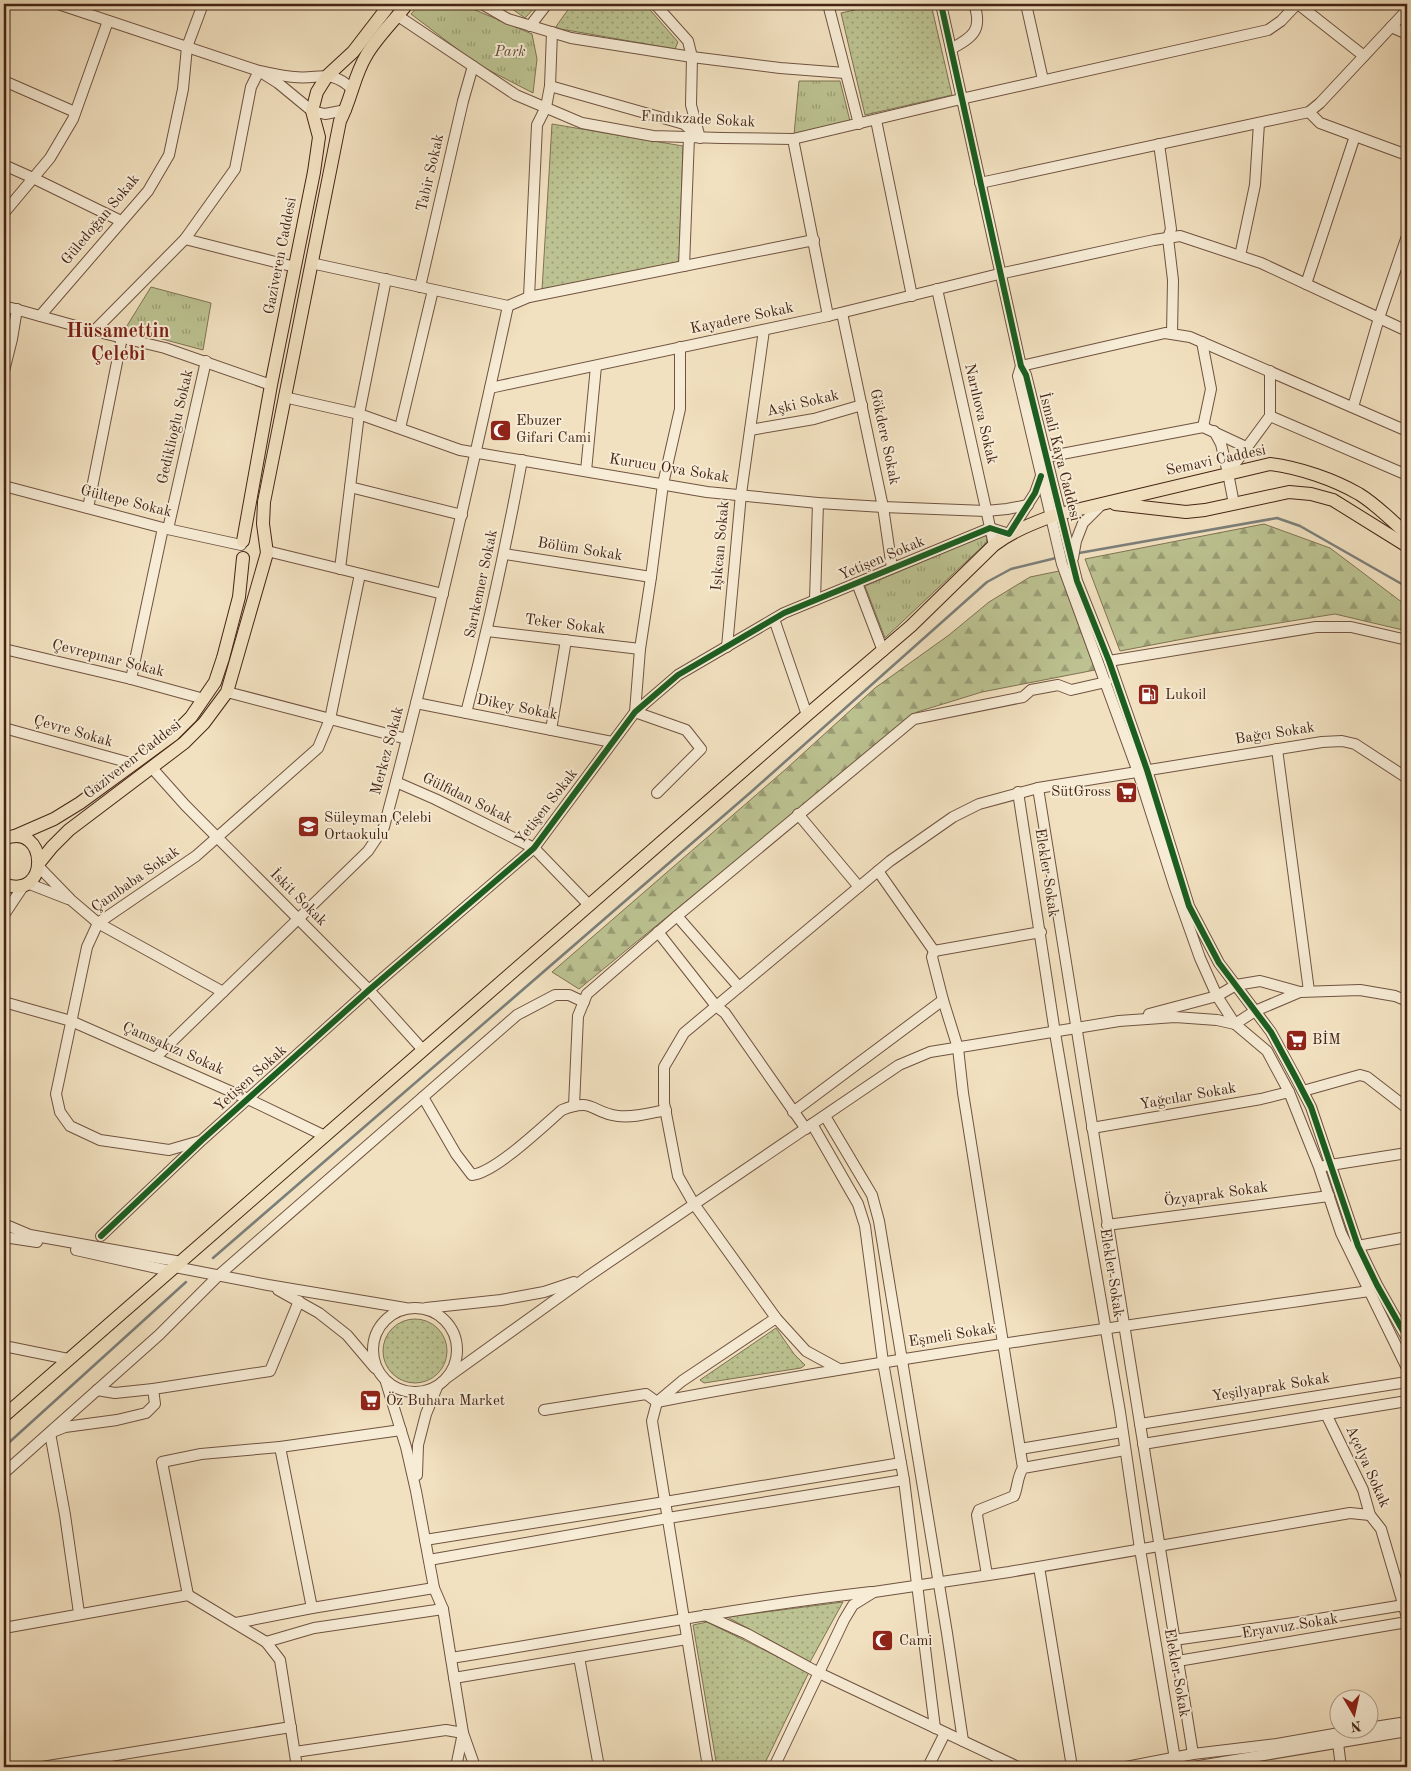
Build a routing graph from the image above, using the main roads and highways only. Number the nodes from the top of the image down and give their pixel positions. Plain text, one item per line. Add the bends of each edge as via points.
1 (389, 4) edge
2 (407, 4) edge
3 (1103, 503) junction
4 (1407, 534) edge
5 (1407, 546) edge
6 (242, 548) junction
7 (266, 551) junction
8 (7, 838) edge
9 (39, 865) junction
10 (4, 884) edge
11 (4, 1416) edge

1 - 6 main road, Gaziveren Caddesi via 353,52 327,76 312,111 318,137 314,172
2 - 7 main road, Gaziveren Caddesi via 366,55 338,129 264,502
3 - 4 main road, Semavi Caddesi via 1270,464 1328,480 1359,494
3 - 5 main road, Semavi Caddesi via 1186,512 1289,492 1311,494 1333,500
3 - 11 main road, Semavi Caddesi via 1055,515 1009,534 994,545 911,626
6 - 7 main road via 246,560 254,563
6 - 7 main road via 246,538 255,536 260,537
6 - 8 main road, Gaziveren Caddesi via 239,596 223,658 215,682 191,717 173,735 80,804 54,819
7 - 9 main road, Gaziveren Caddesi via 227,692 204,724 184,743 69,830
8 - 9 main road via 23,838 35,848
9 - 10 main road, Gaziveren Caddesi via 36,874 25,884 16,887

